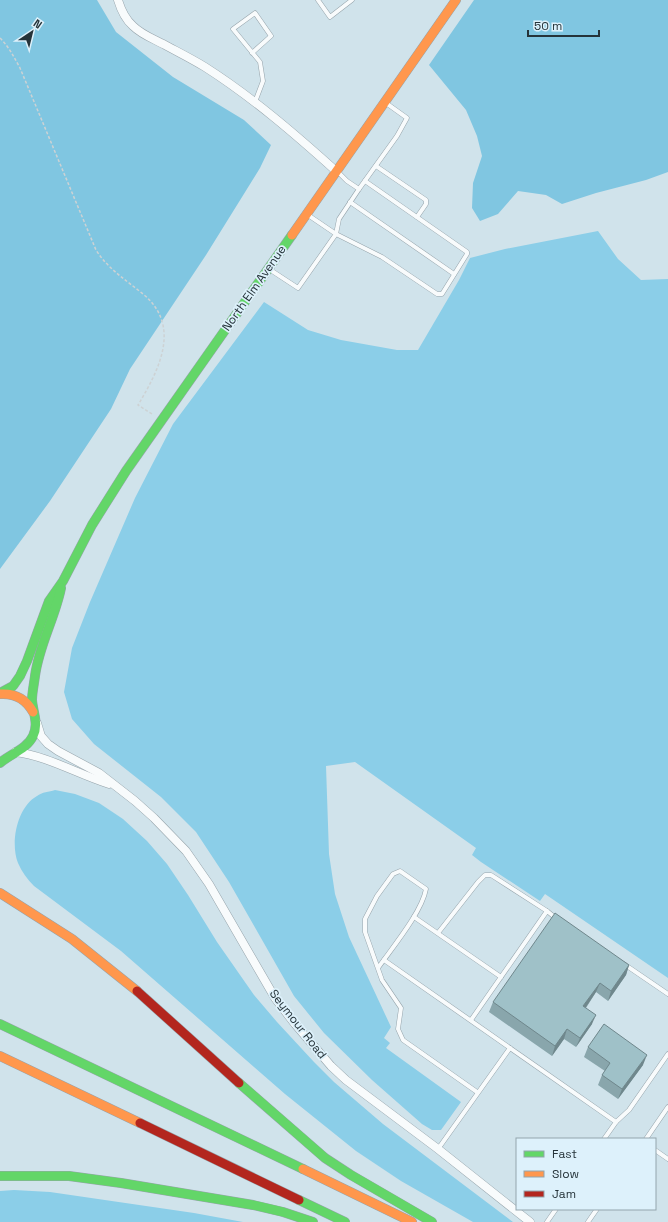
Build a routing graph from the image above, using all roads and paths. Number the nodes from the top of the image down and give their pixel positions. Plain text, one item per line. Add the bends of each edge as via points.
1 (118, 0) edge
2 (318, 0) edge
3 (352, 0) edge
4 (456, 0) edge
5 (0, 38) edge
6 (252, 53) junction
7 (255, 102) junction
8 (384, 102) junction
9 (376, 166) junction
10 (336, 171) junction
11 (365, 181) junction
12 (359, 189) junction
13 (350, 202) junction
14 (306, 214) junction
15 (417, 218) junction
16 (336, 234) junction
17 (268, 268) junction
18 (454, 274) junction
19 (160, 420) junction
20 (63, 581) junction
21 (0, 693) edge
22 (34, 714) junction
23 (14, 752) junction
24 (0, 753) edge
25 (0, 763) edge
26 (112, 784) junction
27 (0, 893) edge
28 (547, 911) junction
29 (414, 917) junction
30 (560, 920) edge
31 (438, 933) junction
32 (617, 959) edge
33 (384, 960) junction
34 (378, 968) junction
35 (501, 977) junction
36 (668, 994) edge
37 (471, 1020) junction
38 (0, 1024) edge
39 (510, 1048) junction
40 (668, 1054) edge
41 (0, 1056) edge
42 (477, 1092) junction
43 (668, 1107) edge
44 (616, 1122) junction
45 (605, 1138) edge
46 (647, 1138) edge
47 (438, 1149) junction
48 (656, 1151) edge
49 (668, 1159) edge
50 (0, 1176) edge
51 (555, 1210) edge
52 (596, 1210) edge
53 (313, 1222) edge
54 (345, 1222) edge
55 (412, 1222) edge
56 (432, 1222) edge
57 (530, 1222) edge
58 (547, 1222) edge
59 (588, 1222) edge

1 - 7 street via 126,19 144,35 203,66
2 - 3 lane via 330,17
4 - 8 main road, North Elm Avenue
5 - 19 path via 7,44 20,68 100,257 149,300 160,315 164,333 163,352 159,366 138,405
6 - 6 lane via 233,29 255,13 271,36
6 - 7 lane via 260,62 263,81
7 - 10 street
8 - 9 lane via 407,118
8 - 10 main road, North Elm Avenue
9 - 11 lane
9 - 15 lane via 426,200
10 - 12 lane
10 - 14 main road, North Elm Avenue
11 - 12 lane
11 - 15 lane
12 - 13 lane
13 - 16 lane via 339,219
13 - 18 lane
14 - 16 lane
14 - 17 main road, North Elm Avenue
15 - 18 lane via 467,252
16 - 17 lane via 298,288
16 - 18 lane via 382,257 437,294 442,294
17 - 19 main road, North Elm Avenue
19 - 20 main road, North Elm Avenue via 102,508
20 - 21 main road, North Elm Avenue via 46,607 20,676 13,686
20 - 22 main road, North Elm Avenue via 37,664 32,700
21 - 22 main road via 18,696 28,703
22 - 23 main road, North Elm Avenue via 36,724 33,736 27,745
22 - 26 street, Seymour Road via 42,736 48,744 94,770
23 - 24 main road, Seymour Road
23 - 25 main road, North Elm Avenue
23 - 26 street, Seymour Road via 44,758 95,780
26 - 47 street, Seymour Road via 154,818 192,860 218,897 275,998 322,1056 346,1080
27 - 56 main road via 118,974 325,1158
28 - 30 lane
28 - 31 lane via 491,875 485,875
28 - 35 lane
29 - 31 lane
29 - 33 lane
29 - 34 lane via 426,888 400,871 393,874 365,919 365,932
31 - 35 lane
32 - 36 lane
33 - 34 lane
33 - 37 lane
34 - 42 lane via 382,980 400,1008 398,1029 403,1040
35 - 37 lane
37 - 39 lane
38 - 55 main road
39 - 42 lane
39 - 44 lane
40 - 44 lane via 629,1110
41 - 54 main road
42 - 47 lane
43 - 46 lane
44 - 45 lane
47 - 57 street, Seymour Road
48 - 49 lane
50 - 53 main road via 60,1176 102,1180 264,1207
51 - 58 lane
52 - 59 lane

